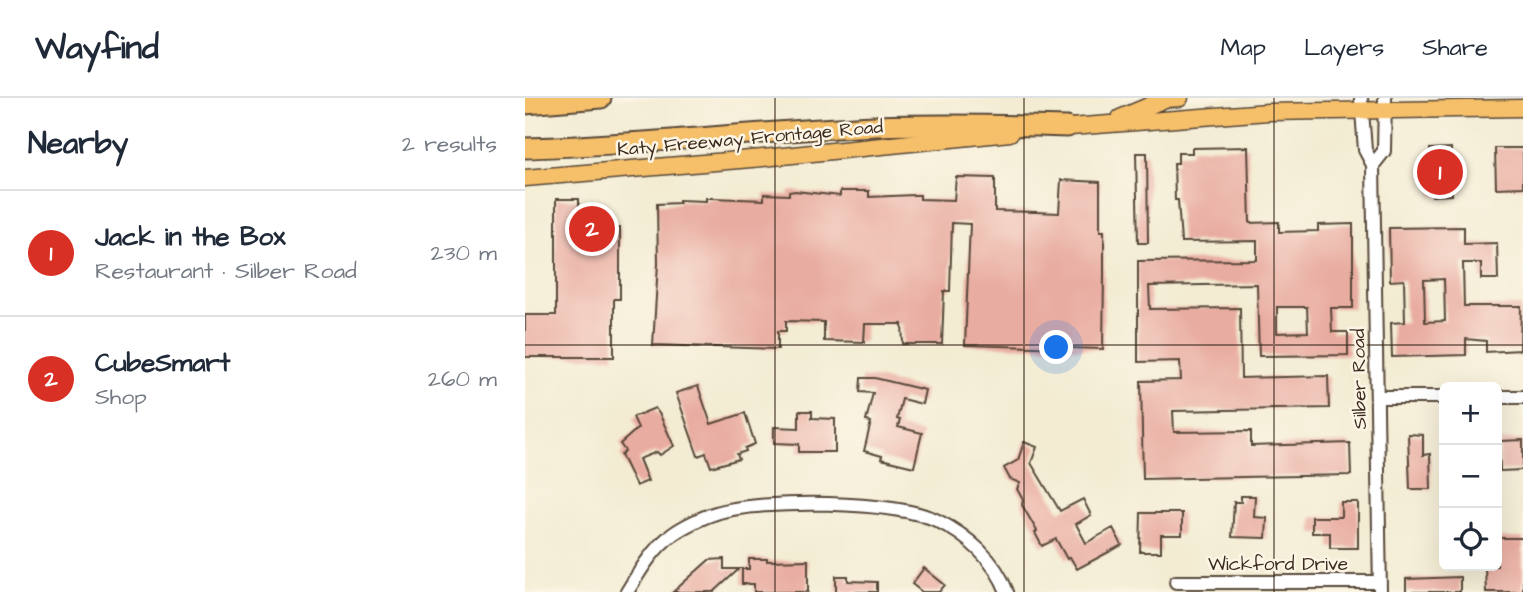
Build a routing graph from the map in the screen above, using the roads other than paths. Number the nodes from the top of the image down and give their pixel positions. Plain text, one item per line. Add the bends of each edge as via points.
1 (601, 98) edge
2 (1180, 98) edge
3 (1446, 98) edge
4 (1361, 103) edge
5 (1385, 103) edge
6 (525, 104) edge
7 (1463, 108) junction
8 (1523, 108) edge
9 (1105, 124) junction
10 (1067, 127) junction
11 (525, 148) edge
12 (1373, 165) junction
13 (525, 178) edge
14 (1378, 397) junction
15 (1439, 397) edge
16 (1502, 397) edge
17 (1523, 397) edge
18 (1176, 582) dead end
19 (1380, 587) edge
20 (627, 592) edge
21 (1007, 592) edge

1 - 6 highway
2 - 9 main road via 1165,99
3 - 7 main road
4 - 5 main road, Katy Freeway Frontage Road
4 - 9 main road, Katy Freeway Frontage Road
4 - 12 street, Silber Road via 1365,150
5 - 7 main road, Katy Freeway Frontage Road
5 - 12 street, Silber Road via 1384,151
7 - 8 main road, Katy Freeway Frontage Road
9 - 10 main road, Katy Freeway Frontage Road
10 - 11 highway via 874,127
10 - 13 main road, Katy Freeway Frontage Road
12 - 14 street, Silber Road
14 - 15 street
14 - 19 street, Silber Road
16 - 17 street
18 - 19 street, Wickford Drive
20 - 21 street via 646,560 673,534 715,513 749,506 820,503 907,511 936,520 988,558

